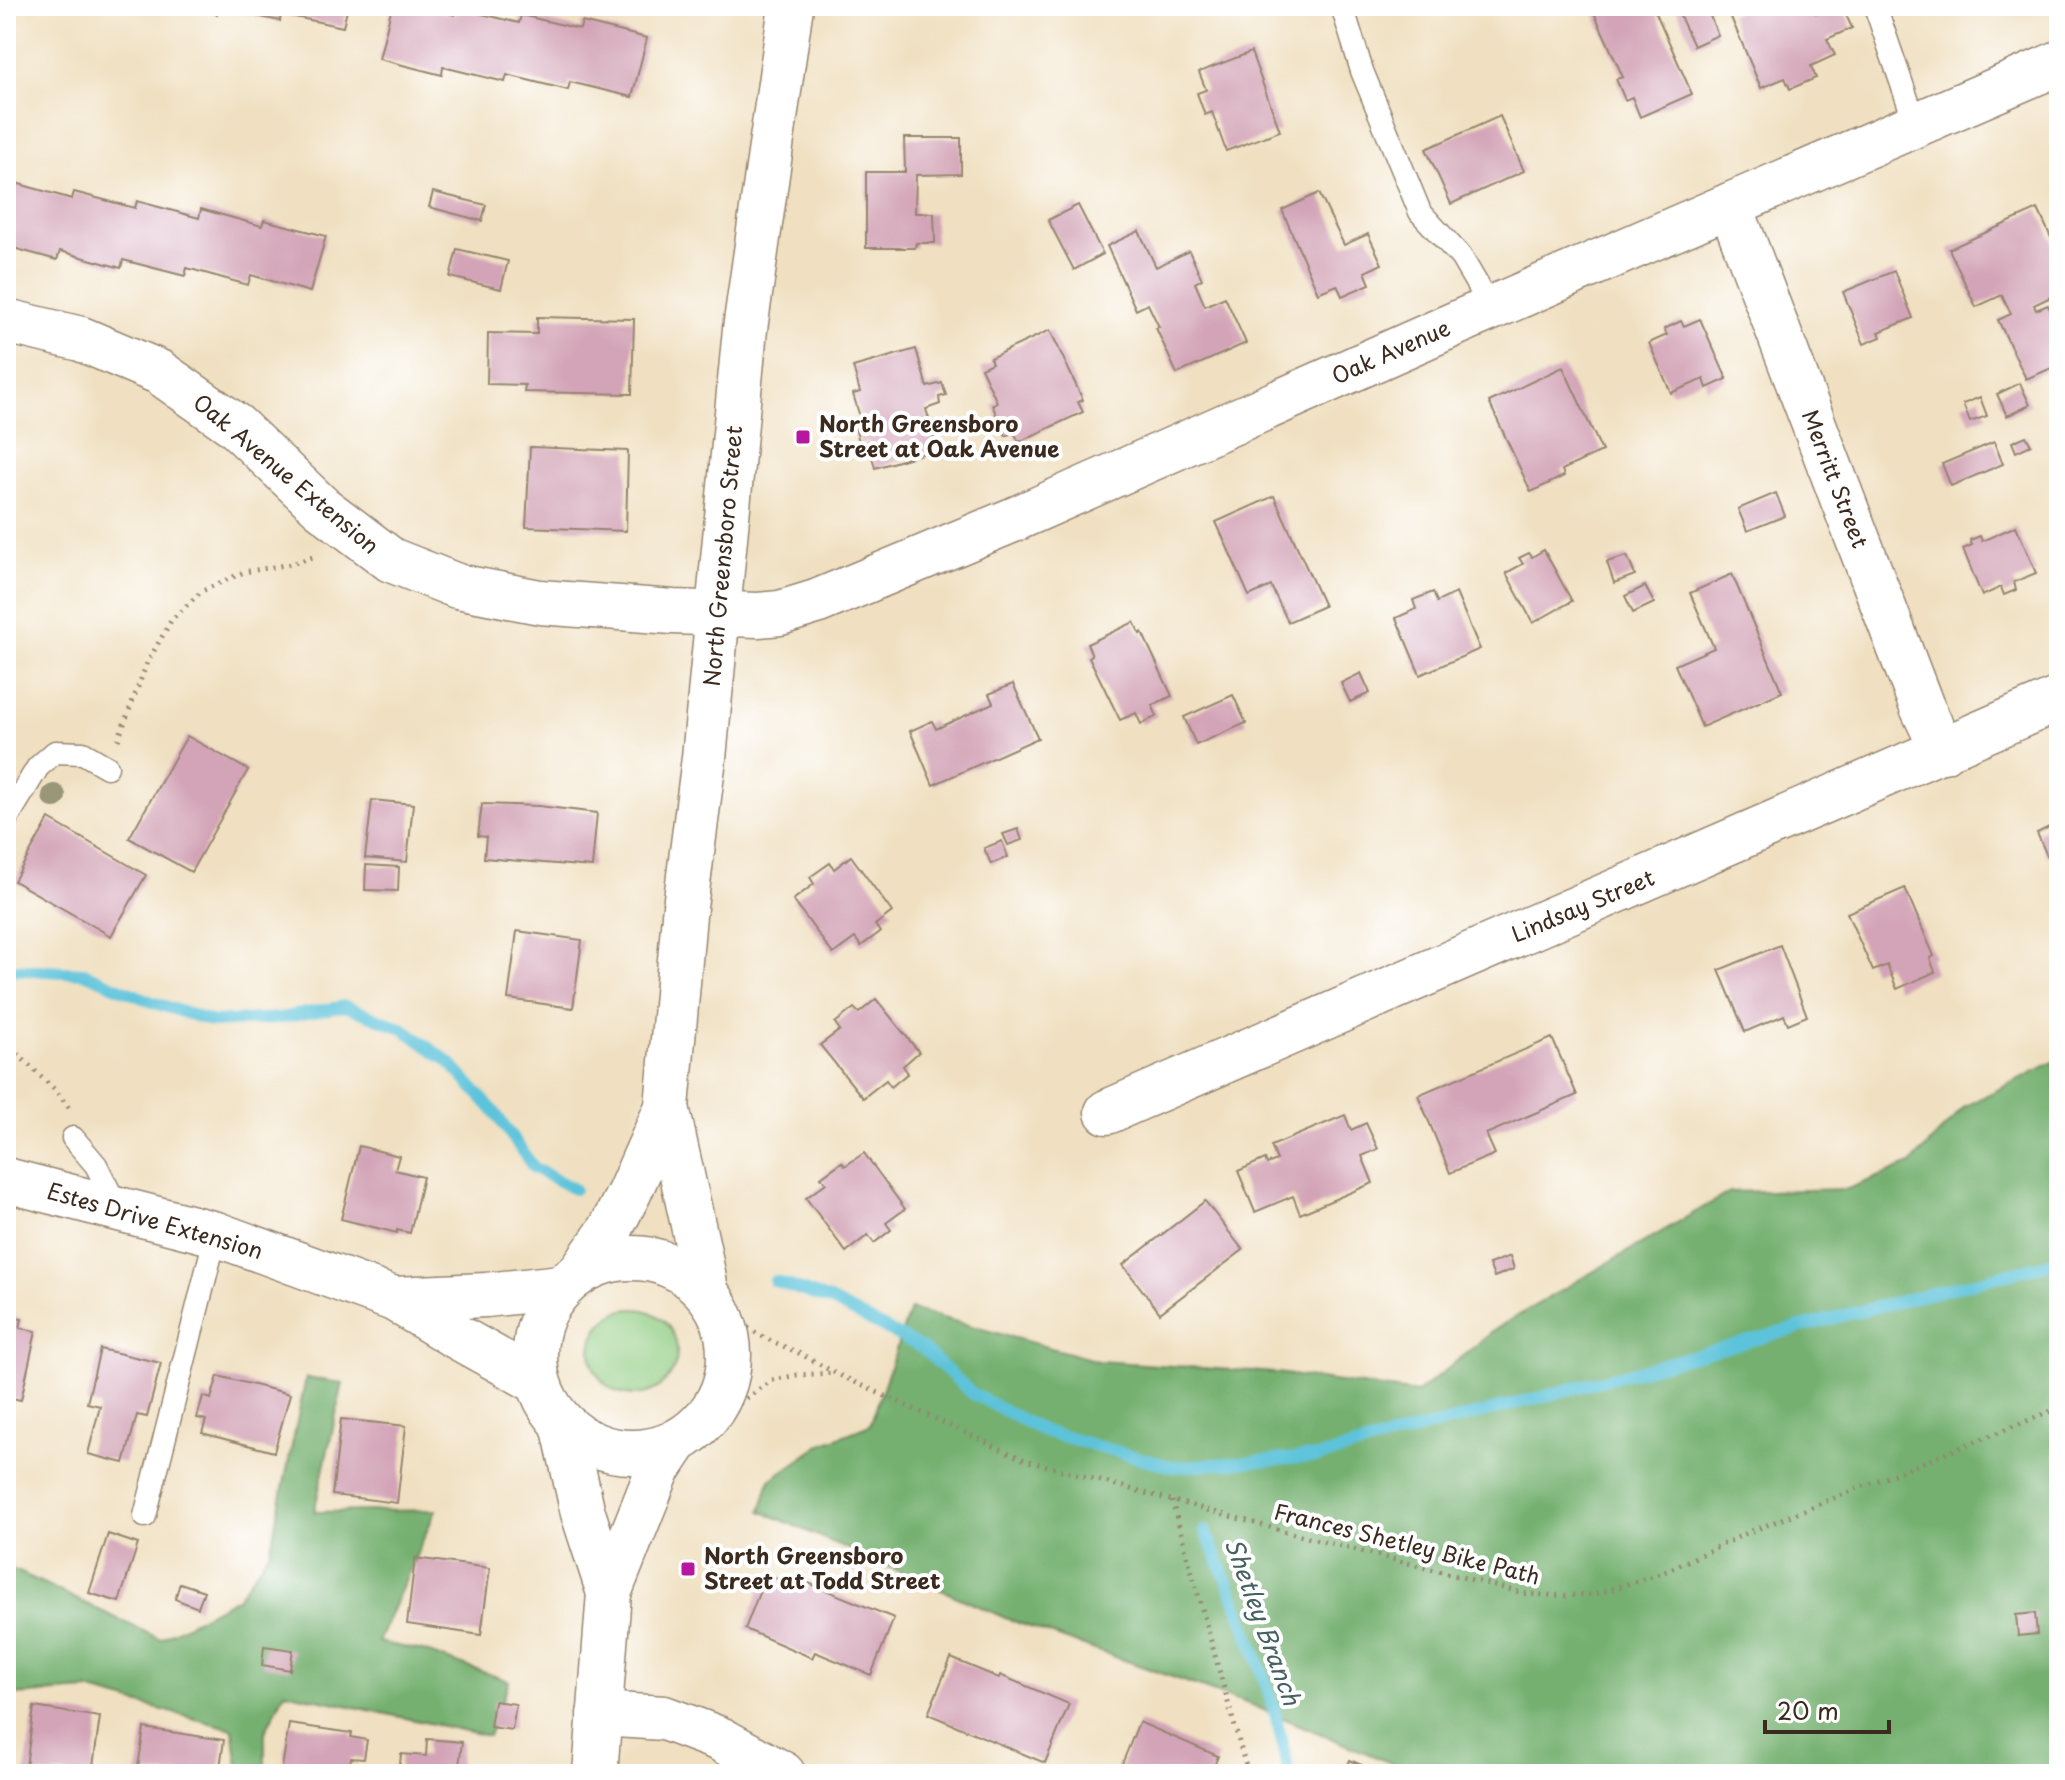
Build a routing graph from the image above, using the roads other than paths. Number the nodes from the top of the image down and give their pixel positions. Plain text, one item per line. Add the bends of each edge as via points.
1 (791, 6) edge
2 (1342, 6) edge
3 (1875, 6) edge
4 (2059, 63) edge
5 (1916, 125) junction
6 (1730, 205) junction
7 (1491, 308) junction
8 (6, 321) edge
9 (717, 614) junction
10 (2059, 699) edge
11 (1943, 751) junction
12 (107, 767) road end
13 (6, 820) edge
14 (667, 1107) junction
15 (1107, 1112) dead end
16 (73, 1138) road end
17 (6, 1180) edge
18 (117, 1208) junction
19 (216, 1234) junction
20 (571, 1279) junction
21 (394, 1299) junction
22 (712, 1301) junction
23 (538, 1382) junction
24 (563, 1424) junction
25 (676, 1443) junction
26 (145, 1516) dead end
27 (609, 1593) junction
28 (599, 1714) junction
29 (595, 1774) edge
30 (783, 1774) edge

1 - 9 street, North Greensboro Street via 747,316
2 - 7 lane via 1362,71 1420,212 1461,257
3 - 5 lane
4 - 5 street, Oak Avenue
5 - 6 street, Oak Avenue
6 - 7 street, Oak Avenue
6 - 11 street, Merritt Street
7 - 9 street, Oak Avenue via 816,602 780,613
8 - 9 street, Oak Avenue Extension via 81,339 159,372 236,426 321,507 391,560 457,586 540,602
9 - 14 street, North Greensboro Street
10 - 11 street, Lindsay Street
11 - 15 street, Lindsay Street
12 - 13 lane via 83,753 55,752 38,767
14 - 20 street, North Greensboro Street via 610,1230
14 - 22 street, North Greensboro Street
16 - 18 lane via 96,1165
17 - 18 street, Estes Drive Extension
18 - 19 street, Estes Drive Extension
19 - 21 street, Estes Drive Extension
19 - 26 lane
20 - 21 street, Estes Drive Extension via 486,1295
20 - 22 street via 606,1261 660,1261 685,1273
20 - 23 street via 546,1307 537,1331
21 - 23 street, Estes Drive Extension
22 - 25 street via 728,1337 723,1391 710,1415
23 - 24 street
24 - 25 street via 587,1442 616,1452 647,1452
24 - 27 street via 583,1513
25 - 27 street via 658,1470
27 - 28 street
28 - 29 street
28 - 30 street via 664,1718 720,1739

